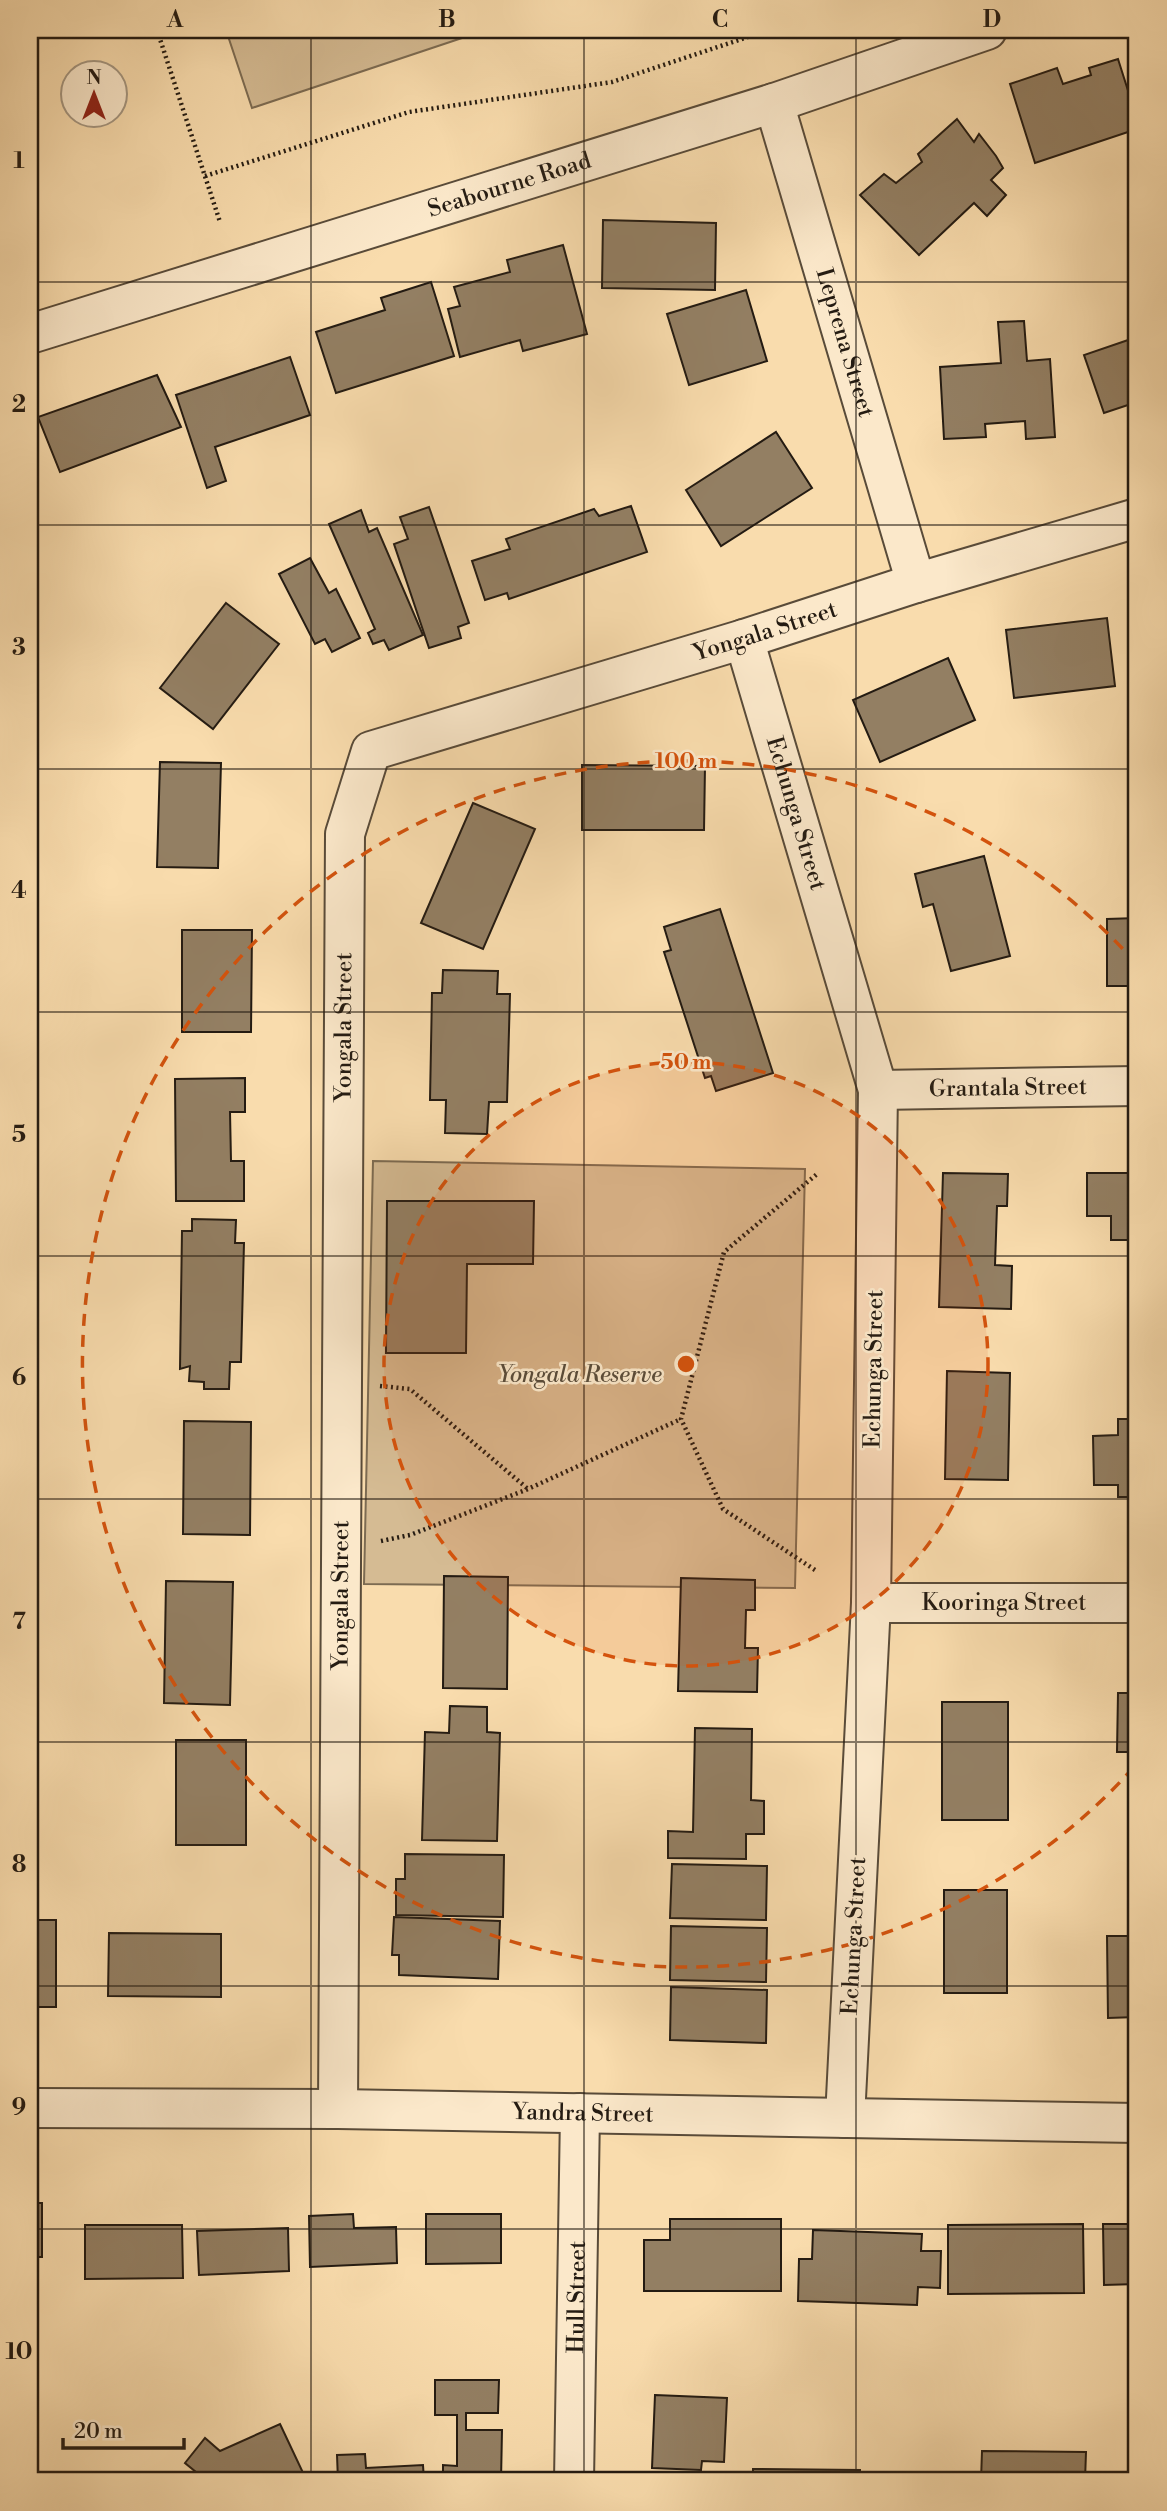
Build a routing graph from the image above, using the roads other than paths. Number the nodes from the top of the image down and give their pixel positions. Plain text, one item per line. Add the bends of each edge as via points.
1 (987, 30) edge
2 (774, 103) junction
3 (30, 334) edge
4 (1137, 518) edge
5 (916, 583) junction
6 (744, 639) junction
7 (1137, 1086) edge
8 (878, 1090) junction
9 (872, 1603) junction
10 (1137, 1603) edge
11 (30, 2108) edge
12 (338, 2109) junction
13 (580, 2113) junction
14 (845, 2118) junction
15 (1137, 2123) edge
16 (574, 2481) edge

1 - 2 street, Seabourne Road
2 - 3 street, Seabourne Road
2 - 5 street, Leprena Street
4 - 5 street, Yongala Street
5 - 6 street, Yongala Street
6 - 8 street, Echunga Street
6 - 12 street, Yongala Street via 371,751 345,834
7 - 8 street, Grantala Street
8 - 9 street, Echunga Street
9 - 10 street, Kooringa Street
9 - 14 street, Echunga Street
11 - 12 street, Yandra Street
12 - 13 street, Yandra Street
13 - 14 street, Yandra Street
13 - 16 street, Hull Street
14 - 15 street, Yandra Street

